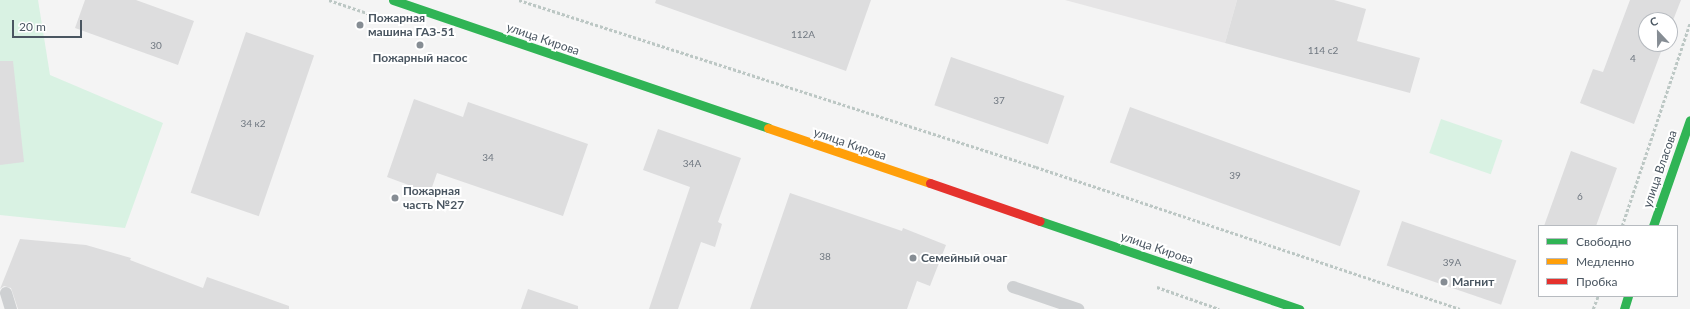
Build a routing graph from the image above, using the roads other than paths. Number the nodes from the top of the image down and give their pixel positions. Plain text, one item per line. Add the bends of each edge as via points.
1 (394, 0) edge
2 (1690, 120) edge
3 (1653, 225) edge
4 (1012, 287) dead end
5 (6, 293) dead end
6 (1628, 297) edge
7 (11, 309) edge
8 (1078, 309) edge
9 (1299, 309) edge
10 (1624, 309) edge

1 - 9 main road, улица Кирова
2 - 3 main road, улица Власова
4 - 8 lane
5 - 7 lane
6 - 10 main road

